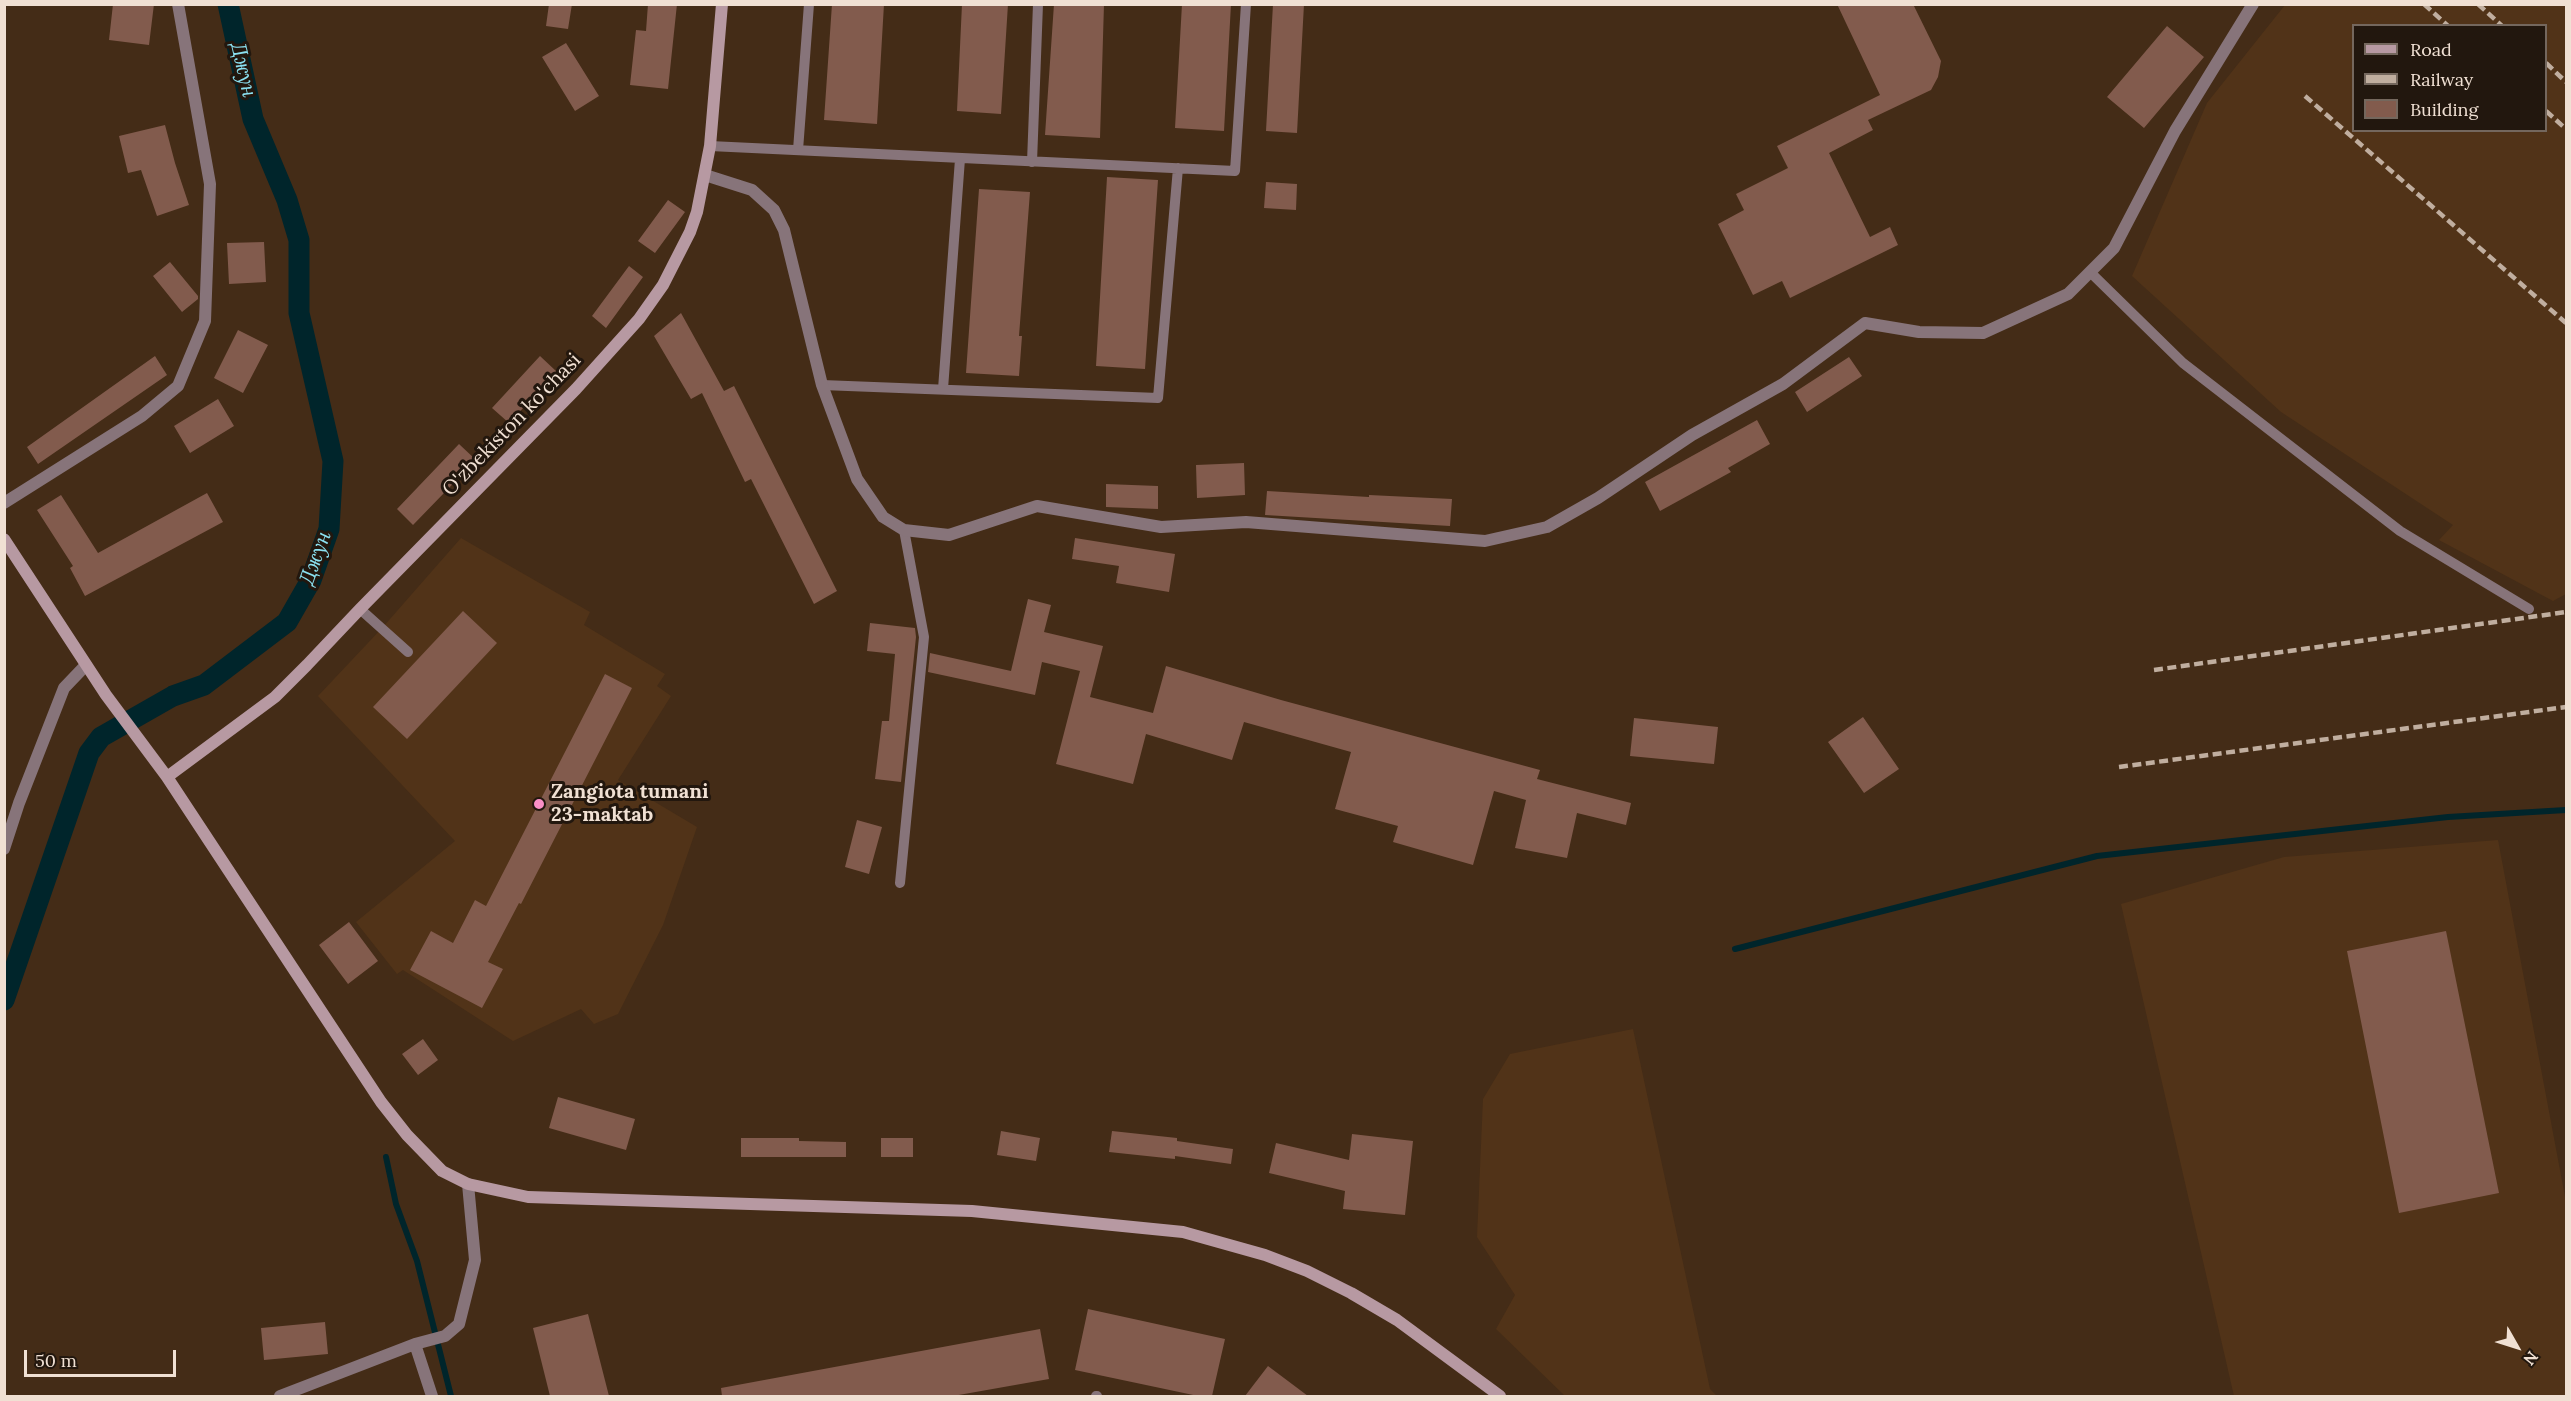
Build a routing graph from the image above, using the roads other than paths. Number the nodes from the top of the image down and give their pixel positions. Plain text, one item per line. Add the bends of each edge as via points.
1 (178, 4) edge
2 (722, 4) edge
3 (809, 4) edge
4 (1038, 4) edge
5 (1246, 4) edge
6 (2253, 4) edge
7 (710, 146) junction
8 (798, 150) junction
9 (960, 159) junction
10 (1032, 162) junction
11 (1178, 168) junction
12 (705, 175) junction
13 (2090, 272) junction
14 (822, 385) junction
15 (943, 389) junction
16 (4, 503) edge
17 (904, 530) junction
18 (4, 539) edge
19 (360, 609) junction
20 (2529, 609) dead end
21 (408, 652) dead end
22 (86, 665) junction
23 (167, 777) junction
24 (4, 849) edge
25 (900, 882) dead end
26 (468, 1184) junction
27 (421, 1342) junction
28 (280, 1396) edge
29 (432, 1396) edge
30 (1500, 1396) edge

1 - 16 street via 210,184 205,321 178,386 142,416
2 - 7 main road, O'zbekiston ko'chasi
3 - 8 lane
4 - 10 lane
5 - 11 lane via 1235,171
6 - 13 street via 2175,131 2114,248
7 - 8 lane
7 - 12 main road, O'zbekiston ko'chasi
8 - 9 lane
9 - 10 lane
9 - 15 lane
10 - 11 lane
11 - 15 lane via 1158,398
12 - 14 street via 752,190 774,210 784,230
12 - 19 main road, O'zbekiston ko'chasi via 690,232 663,285 639,319 576,389
13 - 17 street via 2068,294 1983,333 1919,332 1865,323 1783,384 1692,435 1598,498 1546,527 1485,541 1246,522 1161,528 1037,506 949,535
13 - 20 lane via 2183,363 2400,531
14 - 15 lane
14 - 17 street via 857,479 883,517
17 - 25 lane via 924,637
18 - 22 main road
19 - 21 lane
19 - 23 main road, O'zbekiston ko'chasi via 275,697
22 - 23 main road
22 - 24 street via 64,688
23 - 26 main road via 381,1102 442,1171
26 - 27 street via 476,1260 459,1324 445,1336
26 - 30 main road via 528,1197 972,1211 1183,1232 1265,1255 1351,1293 1397,1320
27 - 28 street
27 - 29 street

